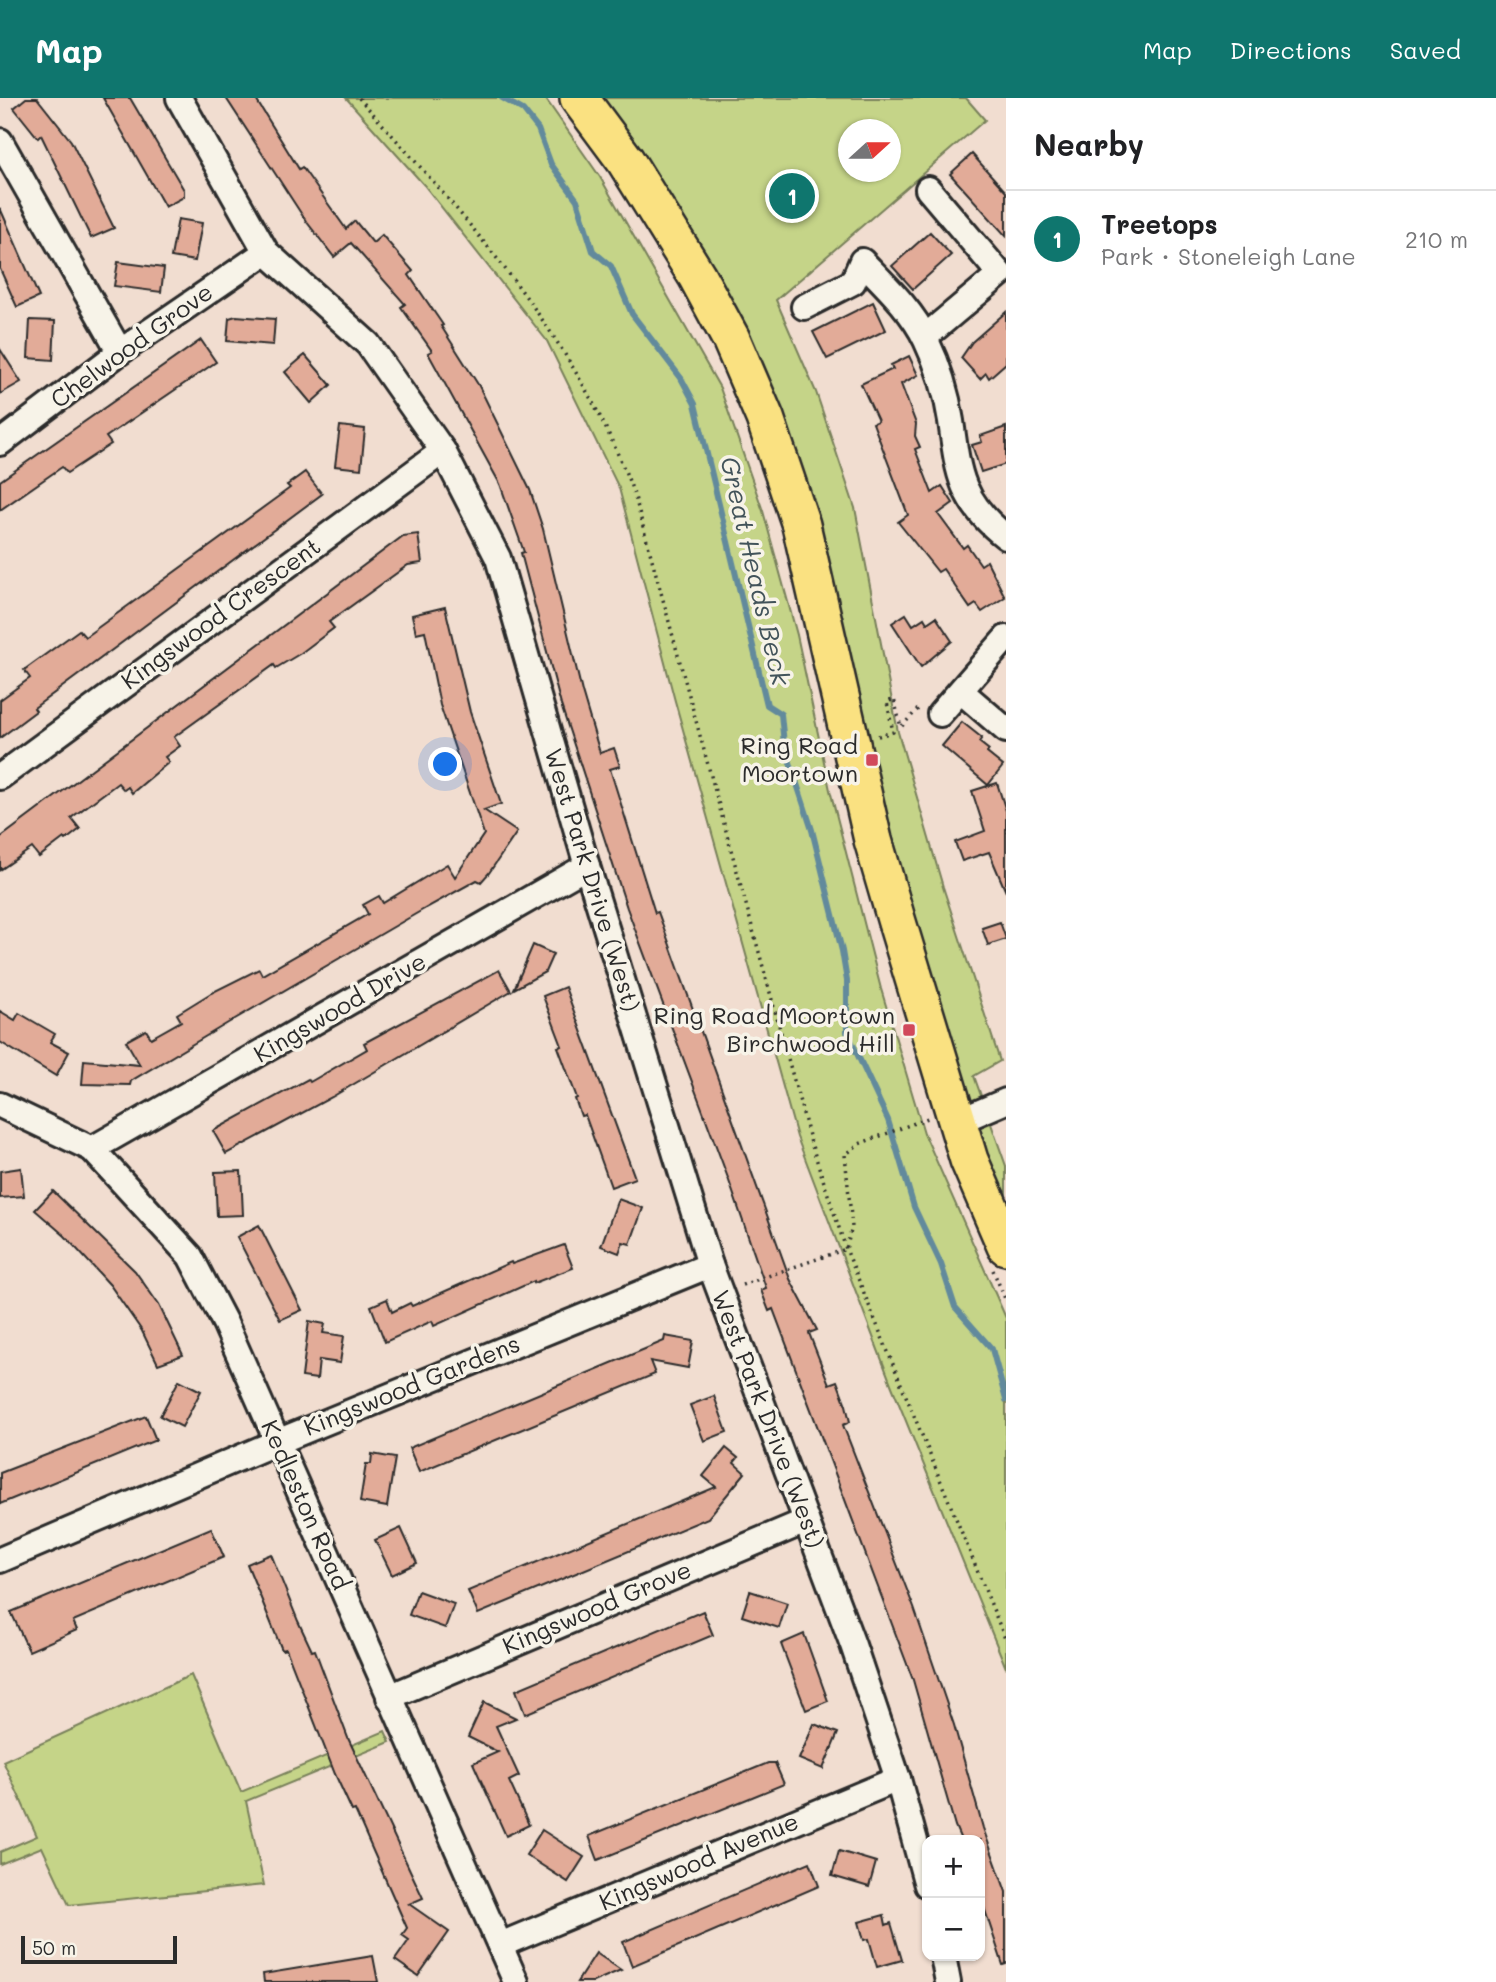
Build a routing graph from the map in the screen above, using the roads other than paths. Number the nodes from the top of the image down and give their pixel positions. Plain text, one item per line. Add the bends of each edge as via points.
1 (179, 98) edge
2 (579, 98) edge
3 (0, 141) edge
4 (928, 189) dead end
5 (267, 252) junction
6 (804, 307) dead end
7 (925, 337) junction
8 (120, 352) junction
9 (0, 443) edge
10 (443, 451) junction
11 (1006, 537) edge
12 (1006, 638) edge
13 (961, 692) junction
14 (940, 714) dead end
15 (1006, 730) edge
16 (0, 777) edge
17 (587, 866) junction
18 (1006, 1101) edge
19 (3, 1110) edge
20 (947, 1119) junction
21 (92, 1149) junction
22 (1006, 1246) edge
23 (710, 1265) junction
24 (277, 1442) junction
25 (806, 1521) junction
26 (0, 1560) edge
27 (389, 1697) junction
28 (898, 1779) junction
29 (922, 1867) edge
30 (500, 1945) junction
31 (944, 1961) edge
32 (516, 1982) edge
33 (948, 1982) edge

1 - 5 street, West Park Drive (West)
2 - 20 highway via 685,255 731,339 765,418 801,525 873,839
3 - 8 street
4 - 7 street via 1000,274
5 - 8 street, Chelwood Grove
5 - 10 street, West Park Drive (West) via 368,344
6 - 7 street via 853,282 862,261
7 - 11 street via 946,397 959,476 982,516
8 - 9 street, Chelwood Grove
10 - 16 street, Kingswood Crescent
10 - 17 street, West Park Drive (West) via 498,558
12 - 13 street
13 - 14 street
13 - 15 street
17 - 21 street, Kingswood Drive
17 - 23 street, West Park Drive (West)
18 - 20 street
19 - 21 street, Kedleston Road
20 - 22 highway
21 - 24 street, Kedleston Road via 190,1256
23 - 24 street, Kingswood Gardens
23 - 25 street, West Park Drive (West)
24 - 26 street, Kingswood Gardens
24 - 27 street, Kedleston Road
25 - 27 street, Kingswood Grove
25 - 28 street, West Park Drive (West)
27 - 30 street, Kedleston Road
28 - 29 street, West Park Drive (West)
28 - 30 street, Kingswood Avenue
30 - 32 street, Kedleston Road
31 - 33 street

